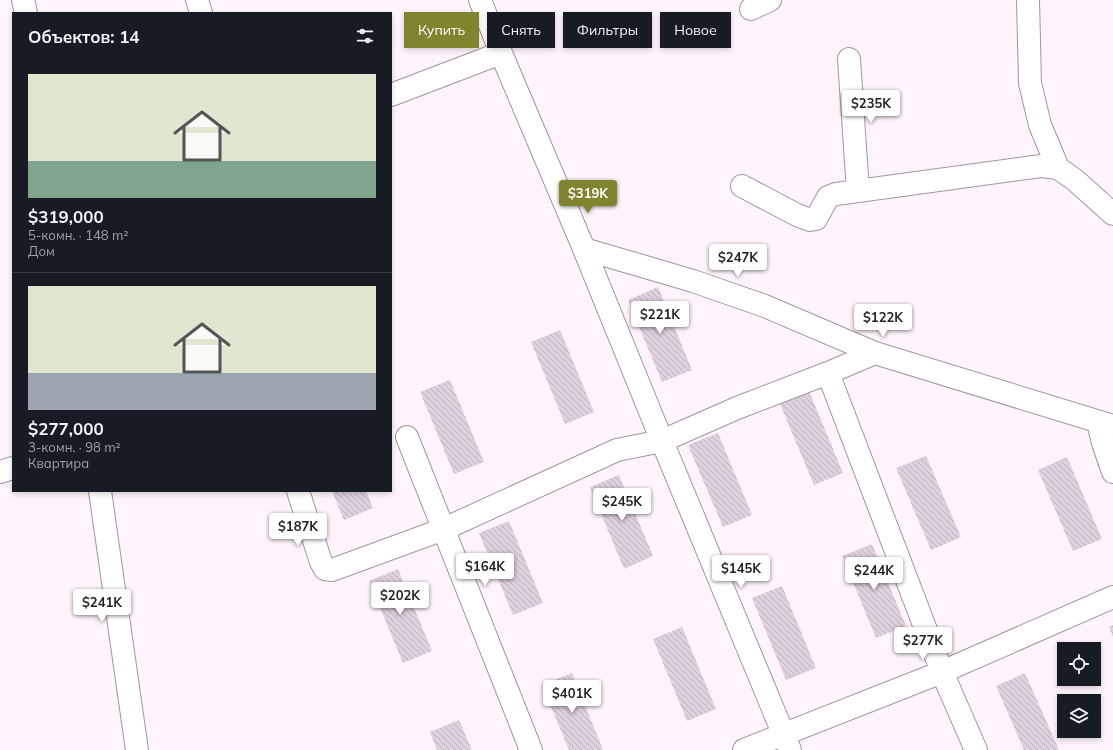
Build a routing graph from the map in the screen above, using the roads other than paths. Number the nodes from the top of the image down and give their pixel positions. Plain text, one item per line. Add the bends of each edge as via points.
1 (23, 0) edge
2 (197, 0) edge
3 (480, 0) edge
4 (1028, 0) edge
5 (26, 12) edge
6 (201, 12) edge
7 (501, 53) junction
8 (849, 59) dead end
9 (392, 95) edge
10 (1058, 168) junction
11 (742, 186) dead end
12 (858, 191) junction
13 (1113, 214) edge
14 (584, 249) junction
15 (875, 353) junction
16 (828, 373) junction
17 (1106, 424) edge
18 (406, 437) dead end
19 (662, 441) junction
20 (12, 468) edge
21 (0, 472) edge
22 (1113, 472) edge
23 (100, 492) edge
24 (298, 492) edge
25 (444, 529) junction
26 (1113, 597) edge
27 (942, 672) junction
28 (787, 742) edge
29 (137, 750) edge
30 (531, 750) edge
31 (744, 750) edge
32 (976, 750) edge

1 - 5 street
2 - 6 street
3 - 7 street
4 - 10 street via 1030,83 1040,126
7 - 9 street
7 - 14 street
8 - 12 street
10 - 12 street via 1041,166
10 - 13 street
11 - 12 street via 810,220 816,219 828,197
14 - 15 street via 693,281 765,306
14 - 19 street
15 - 16 street
15 - 17 street
16 - 19 street via 737,408
16 - 27 street
17 - 22 street via 1103,444
18 - 25 street
19 - 25 street via 617,450
19 - 28 street
20 - 21 street
23 - 29 street
24 - 25 street via 325,569 332,570
25 - 30 street
26 - 27 street
27 - 28 street
27 - 32 street
28 - 31 street

